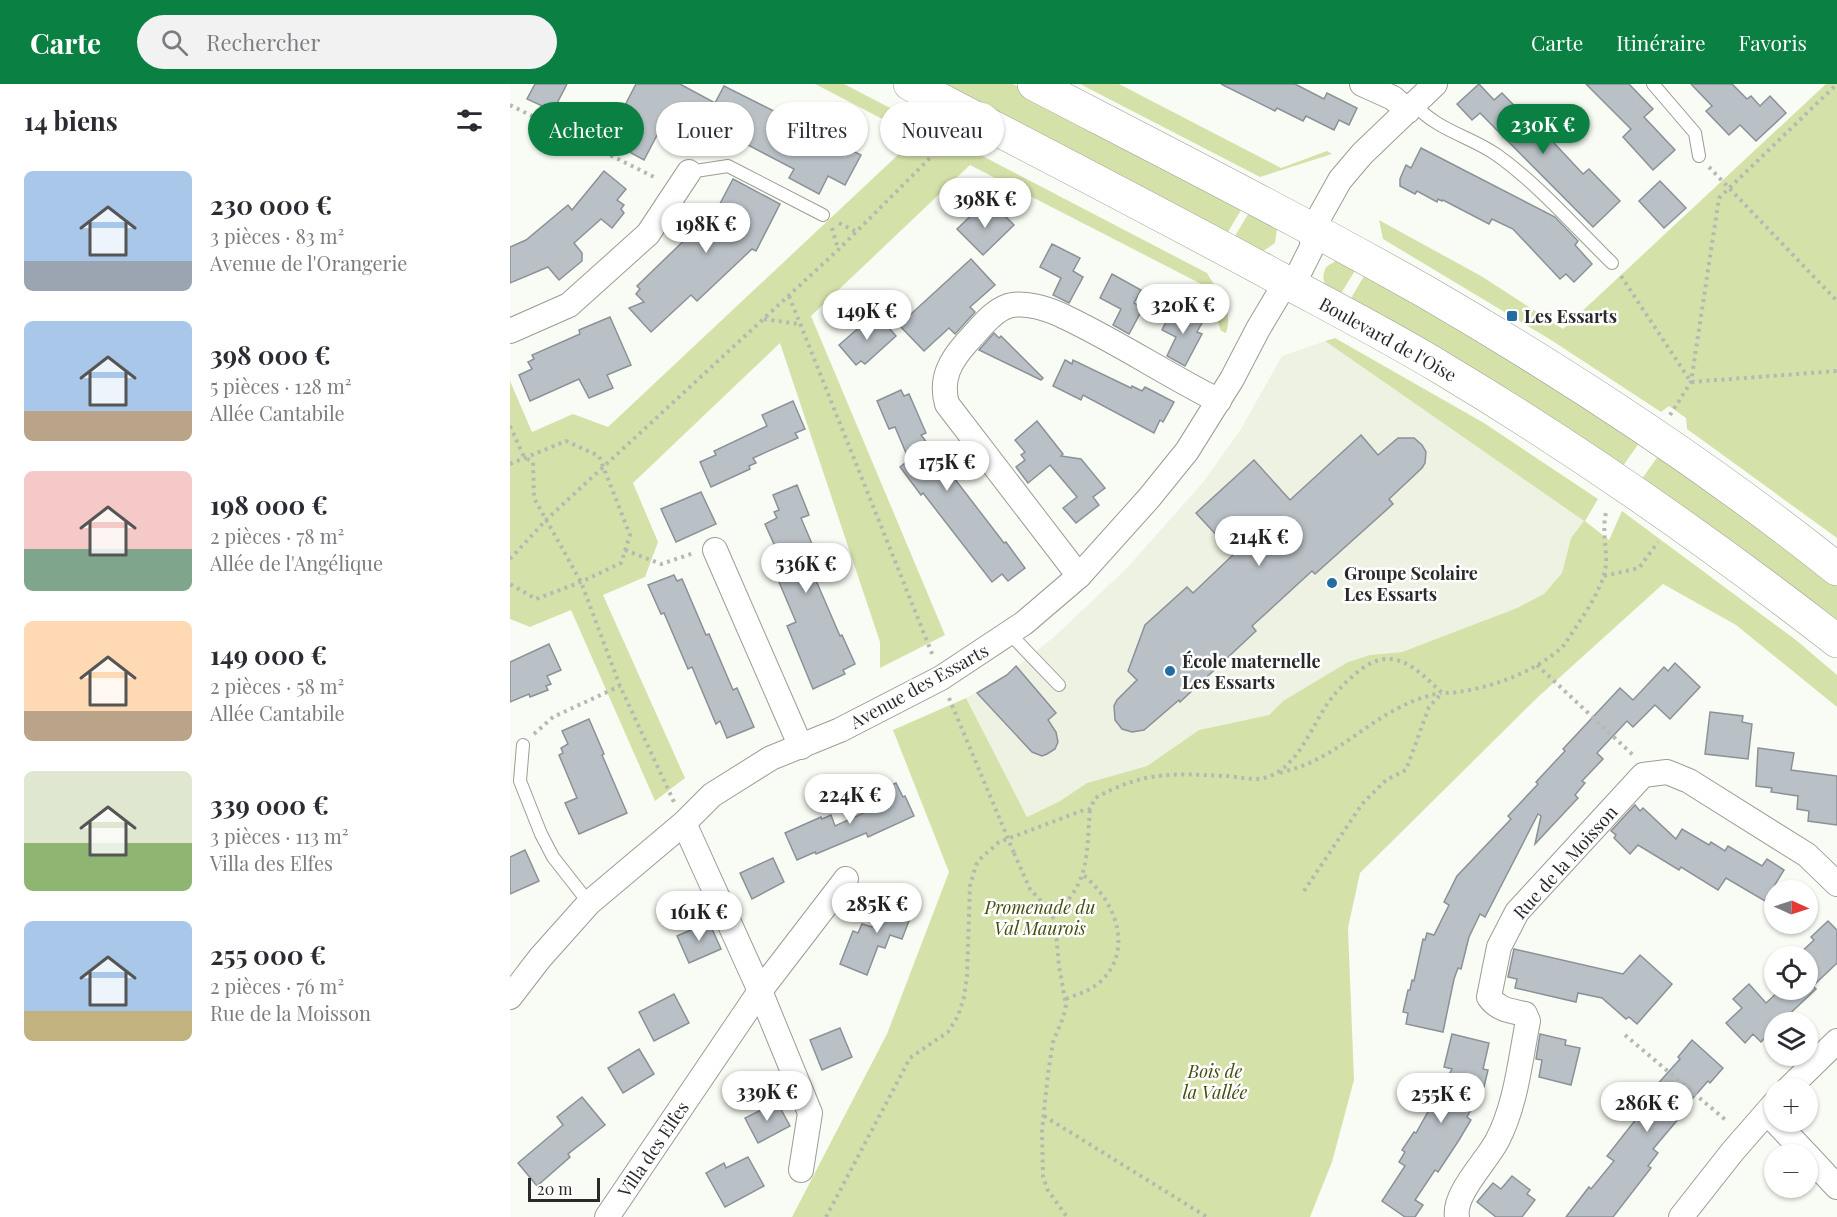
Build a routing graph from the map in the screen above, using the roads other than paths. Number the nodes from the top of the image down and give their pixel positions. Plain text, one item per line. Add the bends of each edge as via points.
1 (910, 84) edge
2 (1034, 84) edge
3 (1362, 84) edge
4 (1435, 84) edge
5 (1653, 84) edge
6 (1411, 107) junction
7 (1699, 156) road end
8 (689, 172) joint
9 (826, 216) road end
10 (1312, 230) junction
11 (1612, 263) road end
12 (1286, 282) junction
13 (510, 331) edge
14 (1218, 401) junction
15 (715, 550) road end
16 (1837, 569) edge
17 (1079, 576) junction
18 (1009, 633) junction
19 (1837, 641) edge
20 (1059, 685) dead end
21 (523, 745) road end
22 (801, 747) junction
23 (684, 823) junction
24 (846, 879) dead end
25 (1837, 884) edge
26 (590, 903) junction
27 (760, 991) junction
28 (510, 997) edge
29 (1837, 1041) edge
30 (1799, 1078) edge
31 (1764, 1122) edge
32 (1788, 1132) edge
33 (1798, 1144) edge
34 (1818, 1167) edge
35 (801, 1170) dead end
36 (1837, 1187) edge
37 (1454, 1216) edge
38 (607, 1217) edge
39 (1681, 1217) edge

1 - 12 main road, Boulevard de l'Oise
2 - 10 main road
3 - 6 street
4 - 6 street, Avenue des Essarts
5 - 7 lane via 1695,133
6 - 10 street, Avenue des Essarts via 1340,180
6 - 11 lane via 1494,153 1521,173
8 - 9 lane via 728,166
8 - 13 street via 648,234 569,306
10 - 12 street, Avenue des Essarts via 1301,238 1287,266
10 - 16 main road via 1445,303 1583,388 1710,474
12 - 14 street, Avenue des Essarts
12 - 19 main road, Boulevard de l'Oise via 1440,367 1581,455 1717,550
14 - 17 street, Avenue des Essarts via 1187,451
14 - 17 street via 1064,316 1023,304 994,313 956,355 944,380 947,404
15 - 22 street
17 - 18 street, Avenue des Essarts
18 - 20 lane
18 - 22 street, Avenue des Essarts via 941,678
21 - 26 lane via 520,782 541,834 553,857
22 - 23 street, Avenue des Essarts via 771,758 711,795
23 - 26 street, Avenue des Essarts
23 - 27 street
24 - 27 street, Villa des Elfes
25 - 37 street, Rue de la Moisson via 1807,855 1689,781 1668,772 1643,775 1517,912 1499,947 1489,997 1504,1010 1525,1014 1528,1021 1508,1118 1497,1142 1459,1199
26 - 28 street, Avenue des Essarts
27 - 35 street via 810,1113
27 - 38 street, Villa des Elfes
29 - 30 street
31 - 39 street via 1733,1151
32 - 33 street
34 - 36 street

